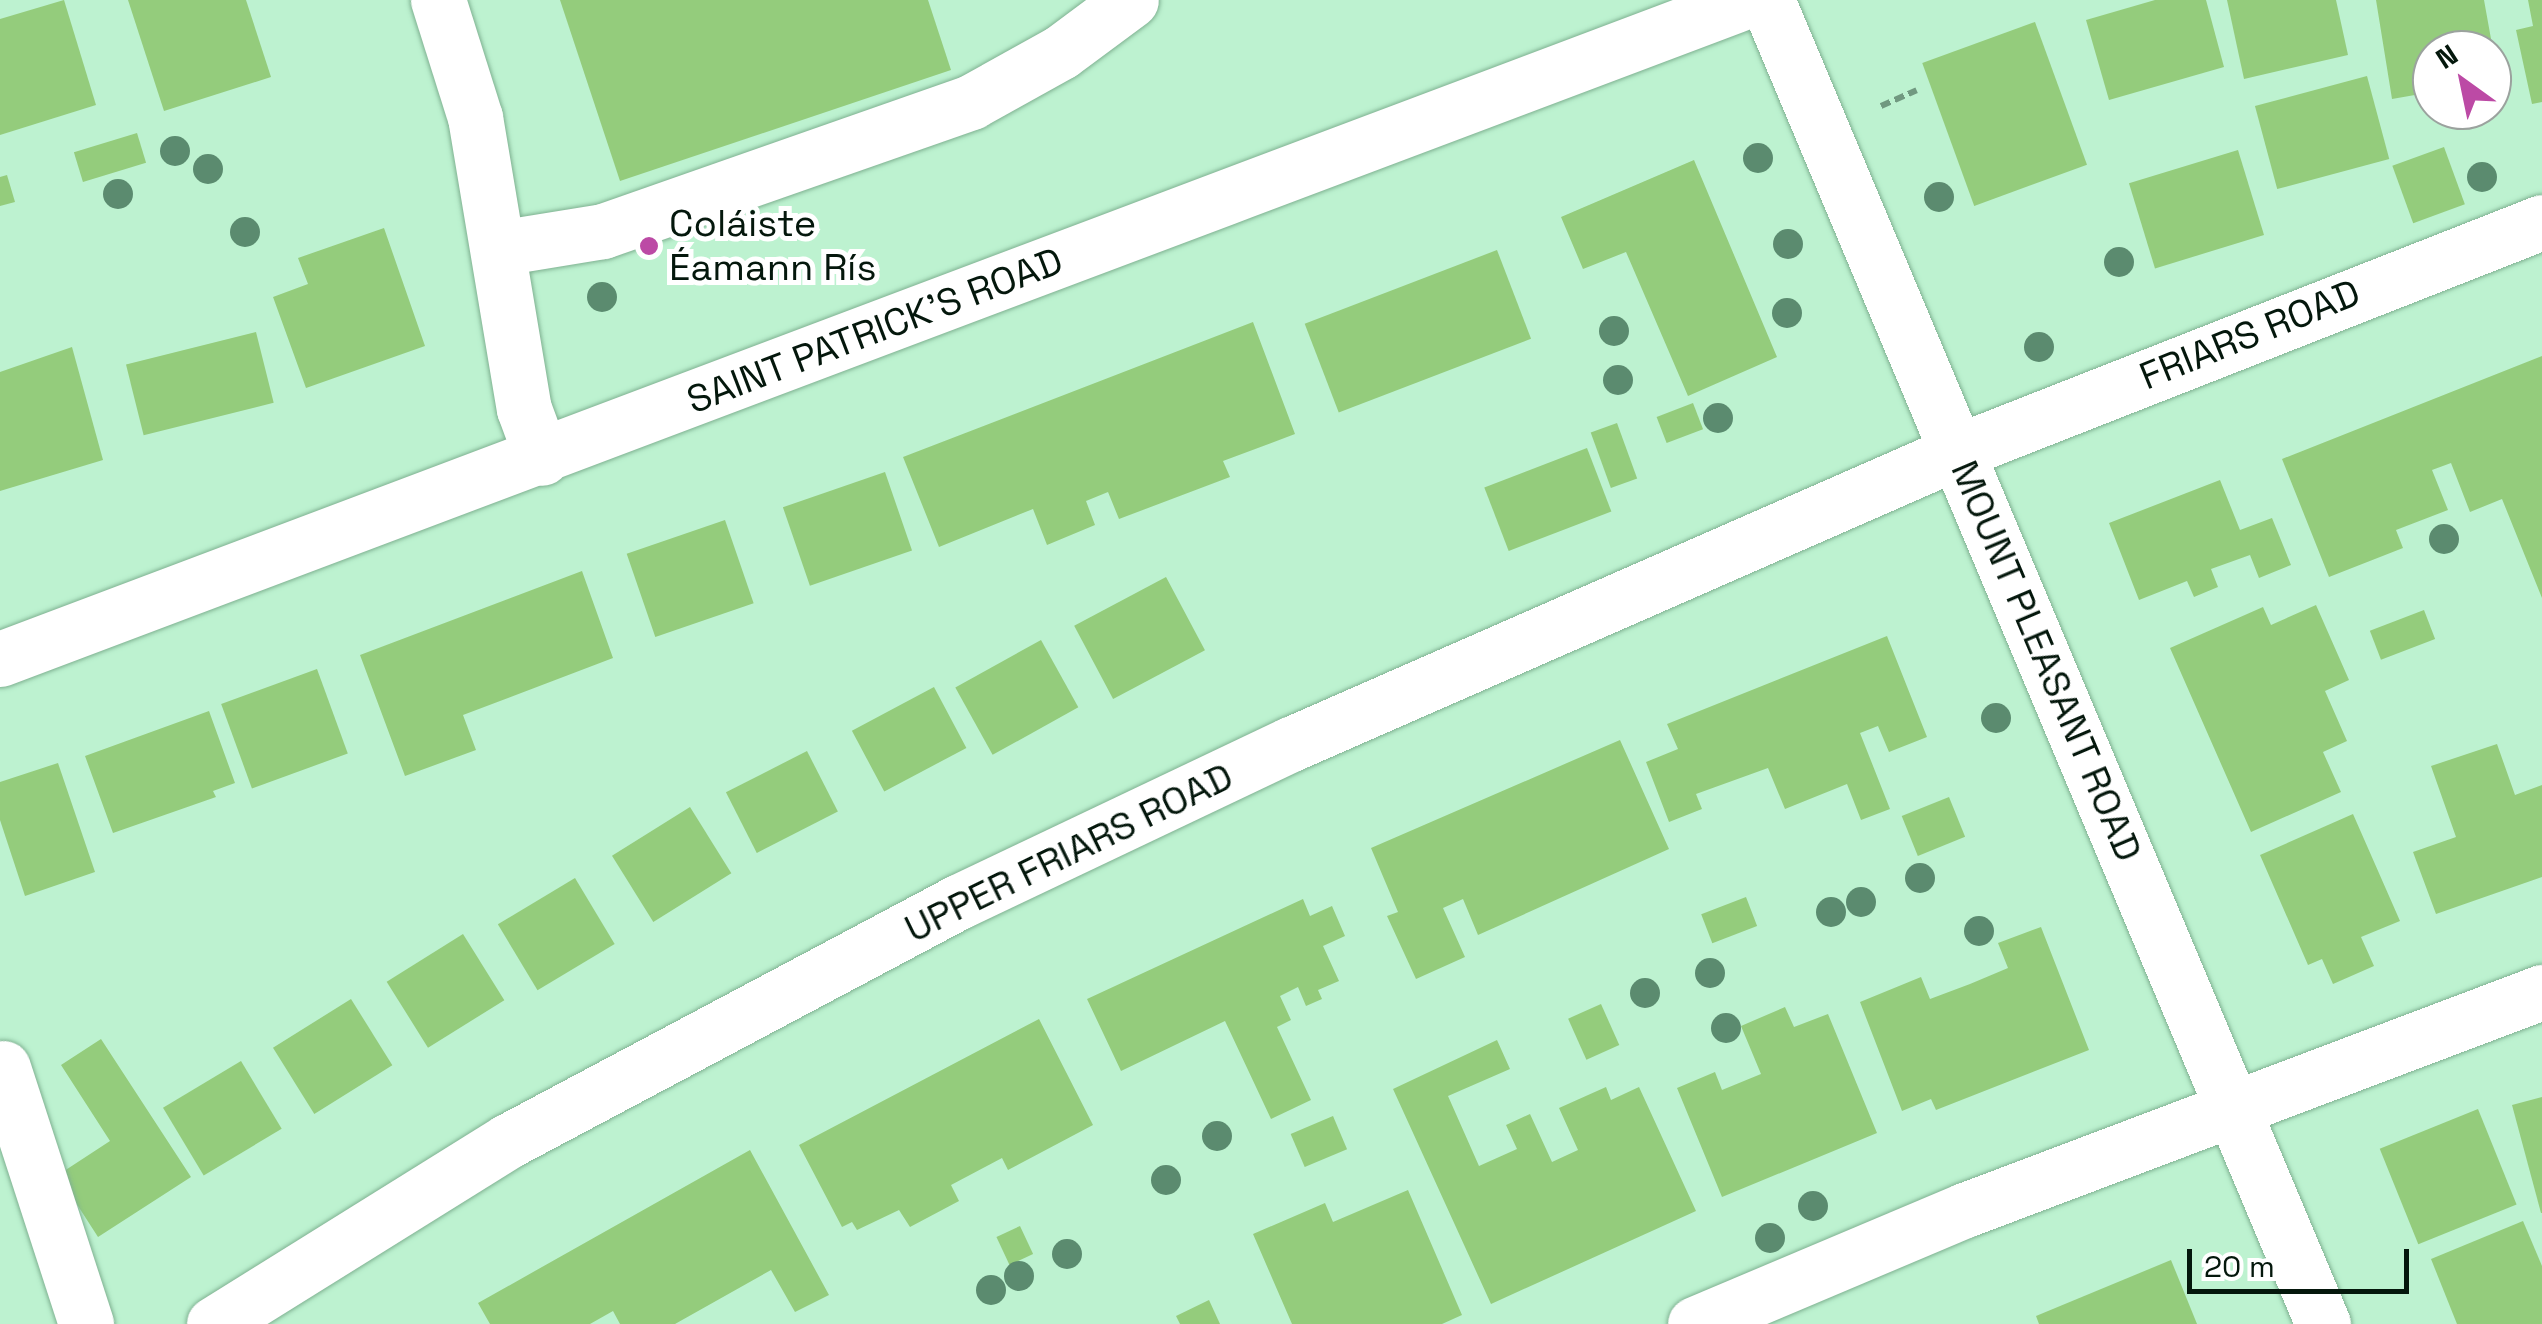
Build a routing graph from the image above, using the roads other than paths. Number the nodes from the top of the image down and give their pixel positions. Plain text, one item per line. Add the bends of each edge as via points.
1 (438, 0) edge
2 (1131, 0) edge
3 (1749, 0) edge
4 (1767, 0) edge
5 (2542, 222) edge
6 (498, 248) junction
7 (1958, 451) junction
8 (542, 458) junction
9 (0, 659) edge
10 (2542, 992) edge
11 (3, 1068) dead end
12 (2233, 1107) junction
13 (86, 1324) edge
14 (214, 1324) edge
15 (1696, 1324) edge
16 (2323, 1324) edge

1 - 6 street via 475,117
2 - 6 street via 1061,52 971,102 603,231
3 - 8 street, SAINT PATRICK'S ROAD
4 - 7 street, MOUNT PLEASANT ROAD
5 - 7 street, FRIARS ROAD
6 - 8 street via 524,408
7 - 12 street, MOUNT PLEASANT ROAD
7 - 14 street, UPPER FRIARS ROAD via 1290,744 958,902 508,1141
8 - 9 street, SAINT PATRICK'S ROAD
10 - 12 street
11 - 13 street
12 - 15 street via 1922,1227
12 - 16 street, MOUNT PLEASANT ROAD

